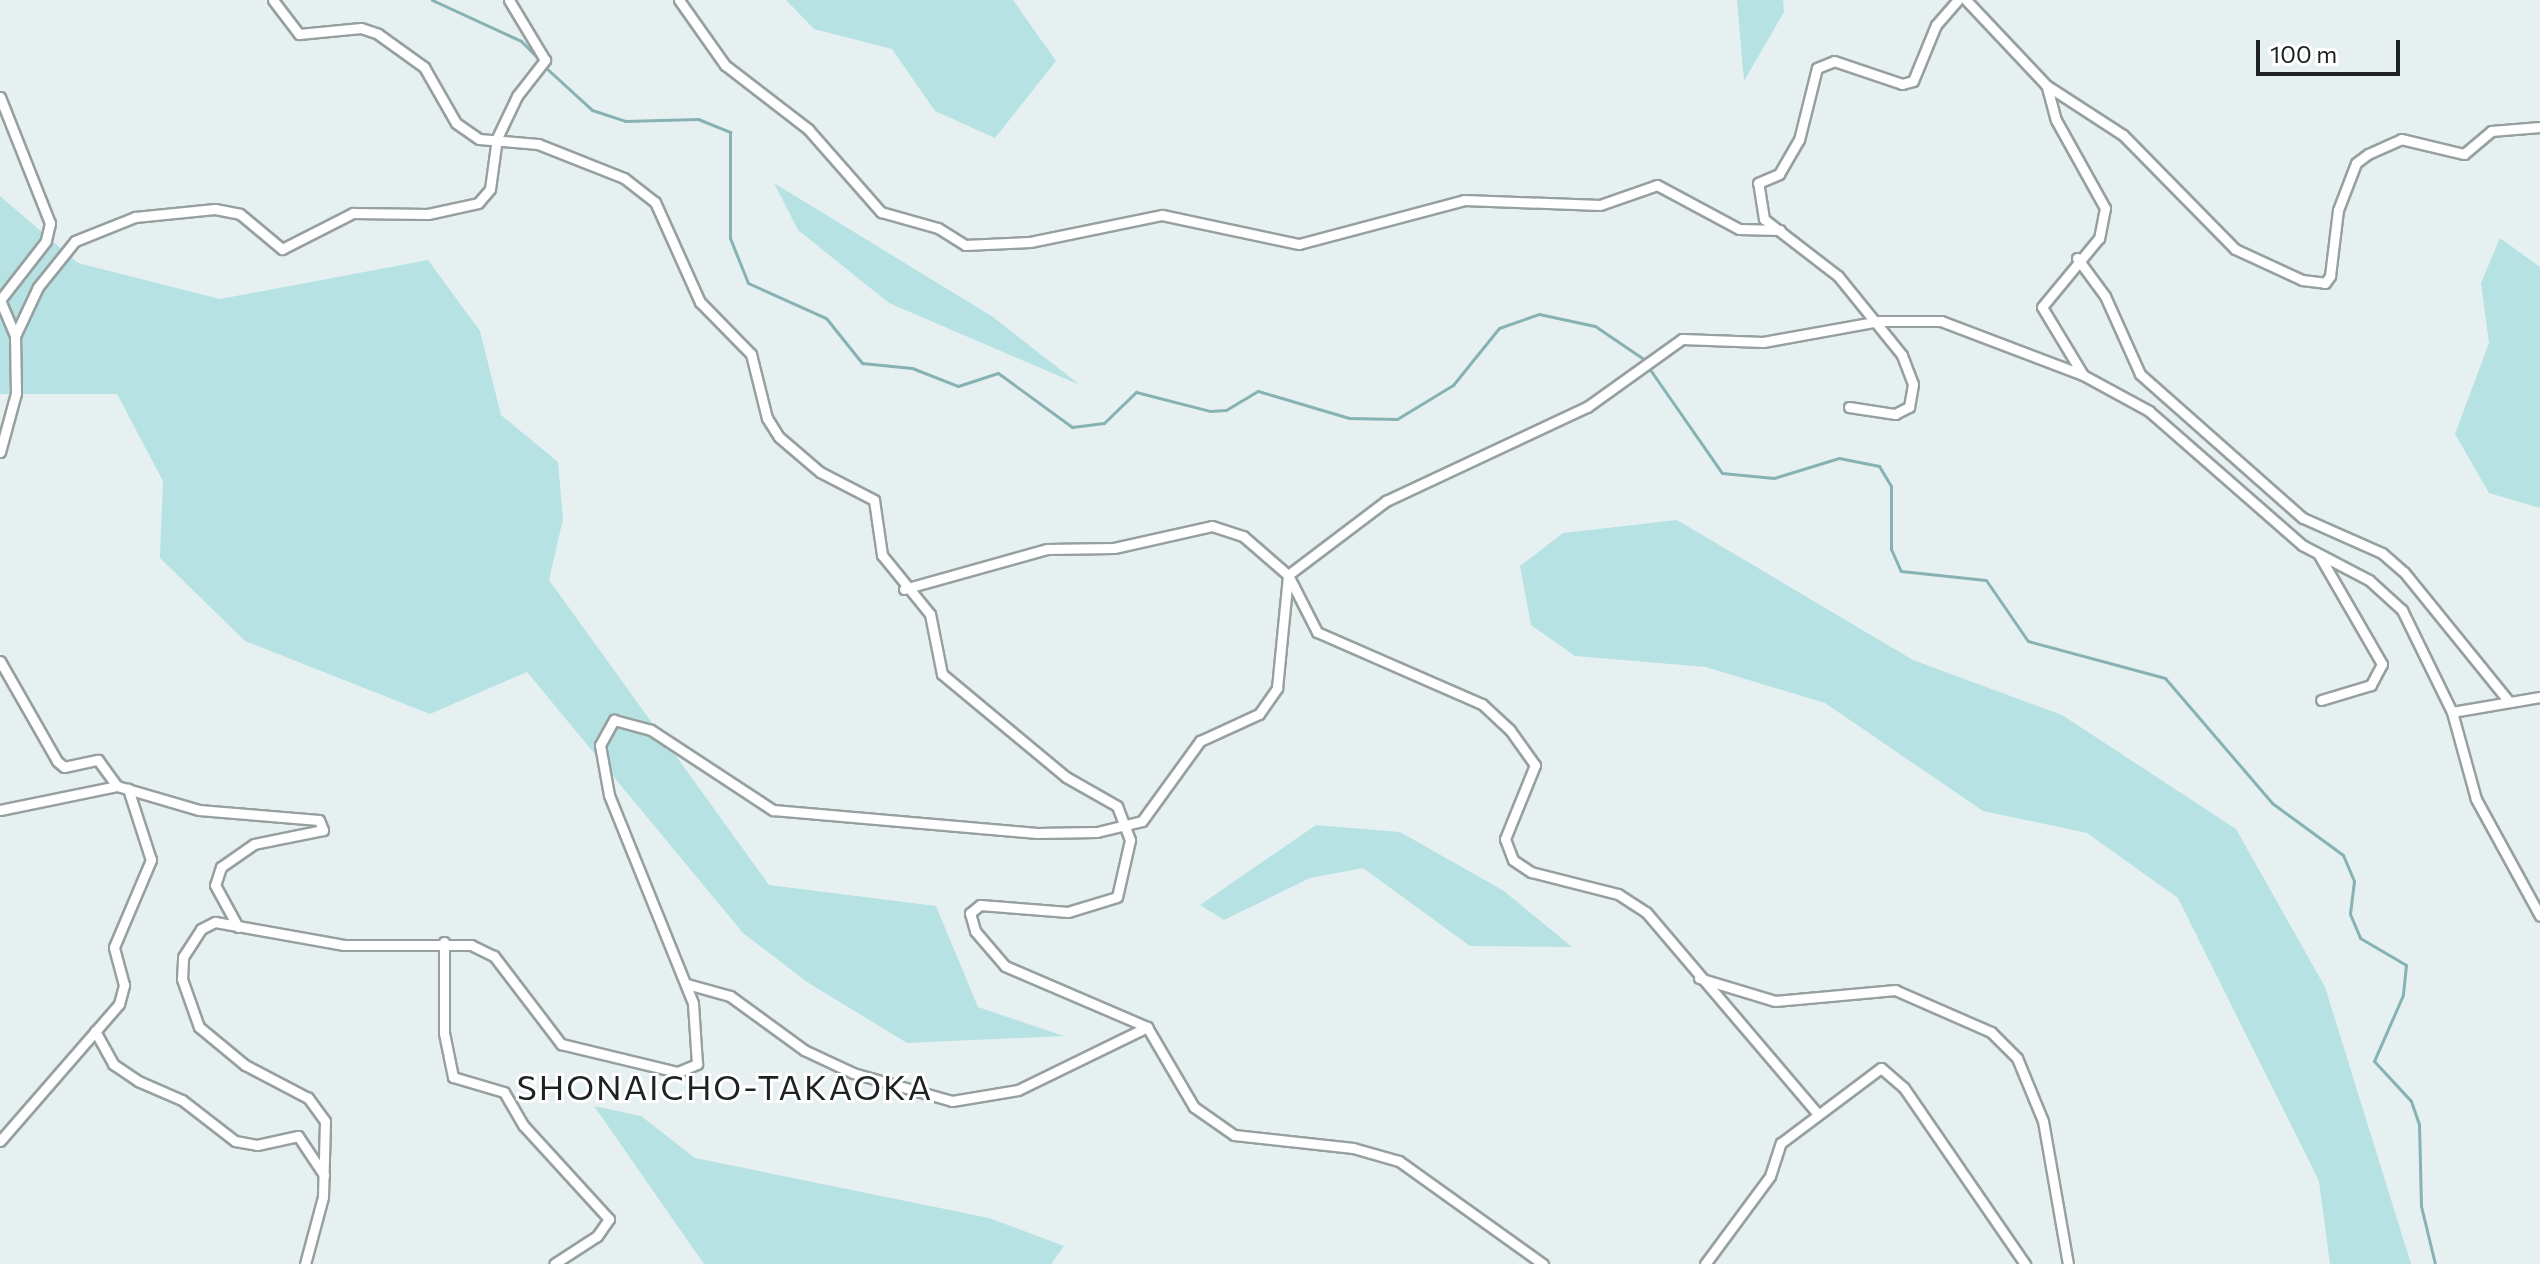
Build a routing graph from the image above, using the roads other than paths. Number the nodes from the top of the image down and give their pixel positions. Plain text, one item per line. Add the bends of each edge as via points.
1 (273, 0) edge
2 (509, 0) edge
3 (679, 0) edge
4 (1958, 0) edge
5 (1966, 0) edge
6 (2046, 85) junction
7 (0, 97) edge
8 (2540, 127) edge
9 (497, 138) junction
10 (1780, 230) junction
11 (2077, 258) junction
12 (1880, 321) junction
13 (15, 336) junction
14 (2083, 375) junction
15 (1849, 407) dead end
16 (0, 452) edge
17 (2319, 555) junction
18 (1288, 575) junction
19 (904, 589) junction
20 (0, 661) edge
21 (2540, 697) edge
22 (2507, 699) junction
23 (2321, 700) dead end
24 (2452, 712) junction
25 (122, 787) junction
26 (0, 810) edge
27 (1128, 822) junction
28 (2540, 916) edge
29 (238, 927) junction
30 (444, 942) junction
31 (1699, 978) junction
32 (687, 984) junction
33 (1147, 1027) junction
34 (95, 1031) junction
35 (1818, 1114) junction
36 (0, 1141) edge
37 (325, 1176) junction
38 (305, 1264) edge
39 (554, 1264) edge
40 (1543, 1264) edge
41 (1705, 1264) edge
42 (2025, 1264) edge
43 (2068, 1264) edge

1 - 9 street via 299,34 361,28 378,34 424,67 456,123 479,139
2 - 9 street via 545,60
3 - 10 street via 709,48 808,129 861,195 881,212 938,228 965,245 1030,242 1162,215 1299,244 1464,200 1600,205 1657,185 1739,229
4 - 10 street via 1936,25 1913,81 1902,84 1834,61 1817,68 1788,162 1758,183 1760,210
5 - 6 street
6 - 8 street via 2123,135 2235,249 2318,283 2330,276 2338,210 2356,163 2401,139 2464,154 2491,131
6 - 11 street via 2056,120 2105,208 2099,238
7 - 13 street via 50,223 46,241 0,300
9 - 13 street via 490,189 478,203 428,214 353,213 282,249 240,214 215,209 102,227 60,256
9 - 19 street via 596,165 655,202 700,302 751,354 767,418 820,472 874,500 882,555
10 - 12 street via 1838,276
11 - 14 street via 2042,307
11 - 22 street via 2105,296 2140,374 2303,518 2382,553 2404,572
12 - 14 street via 1941,321
12 - 15 street via 1902,355 1913,400 1895,414
12 - 18 street via 1763,342 1682,339 1587,407 1386,501
13 - 16 street via 16,393
14 - 17 street via 2149,411
17 - 23 street via 2382,664 2371,685
17 - 24 street via 2369,580 2402,610
18 - 19 street via 1243,536 1212,526 1114,548 1047,549
18 - 27 street via 1277,688 1259,714 1200,741 1155,807
18 - 31 street via 1317,632 1482,704 1510,730 1535,765 1505,839 1513,860 1531,872 1618,894 1646,912
19 - 27 street via 930,614 942,674
20 - 25 street via 57,761 64,767 98,760
21 - 22 street
22 - 24 street
24 - 28 street via 2476,799
25 - 26 street via 82,787
25 - 29 street via 199,810 319,820 323,830 254,844 221,867 215,885
25 - 34 street via 151,860 114,947 124,985 119,1004
27 - 32 street via 1097,832 1037,833 773,810 651,730 614,720 600,745 609,795
27 - 33 street via 1122,886 1103,907 1043,913 980,905 969,920 1010,970 1055,982
29 - 30 street via 344,945
29 - 37 street via 215,922 195,934 183,957 186,1000 212,1043 319,1107
30 - 32 street via 494,956 561,1044 652,1070 697,1064
30 - 39 street via 444,1033 453,1077 504,1092 524,1126 609,1219 597,1236
31 - 35 street
31 - 43 street via 1775,1001 1895,990 1991,1032 2017,1058 2043,1121
32 - 33 street via 730,996 804,1050 853,1073 952,1101 1018,1090
33 - 40 street via 1194,1107 1234,1135 1353,1148 1399,1161
34 - 36 street
34 - 37 street via 113,1064 182,1100 235,1141 257,1145 298,1136
35 - 41 street via 1781,1143 1770,1176
35 - 42 street via 1869,1072 1888,1070
37 - 38 street

